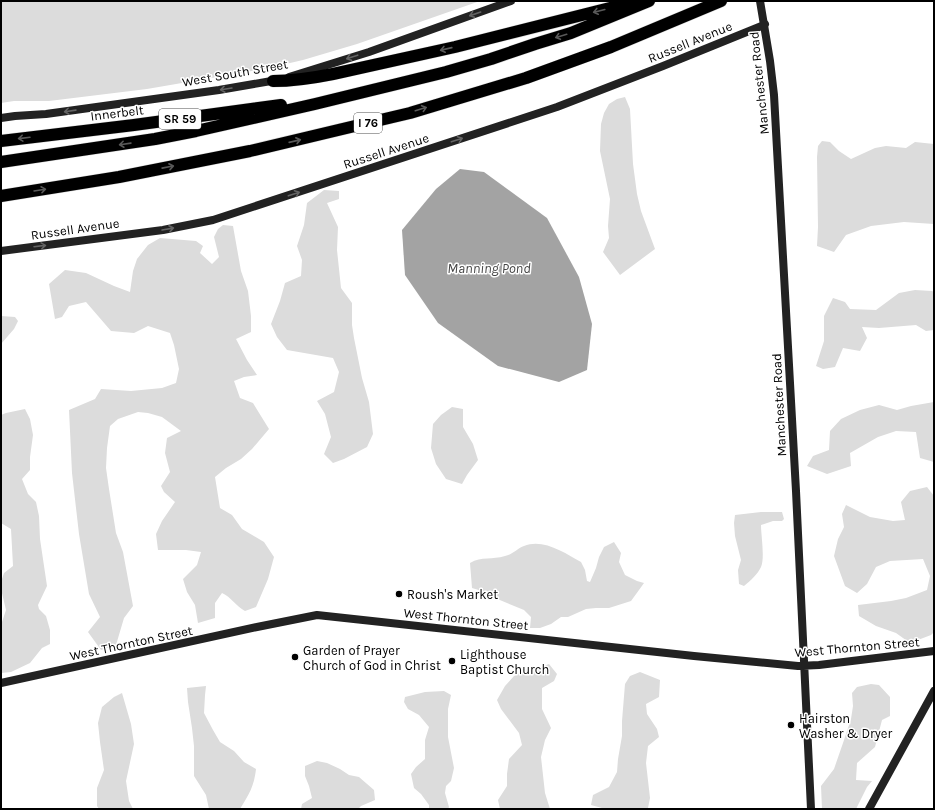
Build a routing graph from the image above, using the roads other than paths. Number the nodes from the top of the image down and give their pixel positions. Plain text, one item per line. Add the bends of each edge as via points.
1 (511, 1) edge
2 (637, 1) edge
3 (649, 1) edge
4 (721, 1) edge
5 (760, 1) edge
6 (765, 24) junction
7 (273, 81) junction
8 (354, 94) junction
9 (1, 118) edge
10 (3, 141) edge
11 (1, 162) edge
12 (1, 196) edge
13 (1, 251) edge
14 (934, 651) edge
15 (804, 666) junction
16 (1, 684) edge
17 (934, 691) edge
18 (812, 809) edge
19 (869, 809) edge

1 -> 7 main road, West South Street via 356,56
2 -> 7 highway via 455,47 333,74 291,81
3 -> 8 highway, I 76 via 571,33 491,59
12 -> 4 highway, I 76 via 119,177 250,151 410,113 526,78 611,47
5 - 6 main road, Manchester Road
13 -> 6 main road, Russell Avenue via 163,230 213,220 557,107
6 - 15 main road, Manchester Road via 775,114
7 -> 9 main road, West South Street via 62,112
8 -> 10 highway, Innerbelt / SR 59
8 -> 11 highway, I 76 via 176,135
14 - 15 main road, West Thornton Street
15 - 16 main road, West Thornton Street via 317,615
15 - 18 main road, Manchester Road
17 - 19 main road

